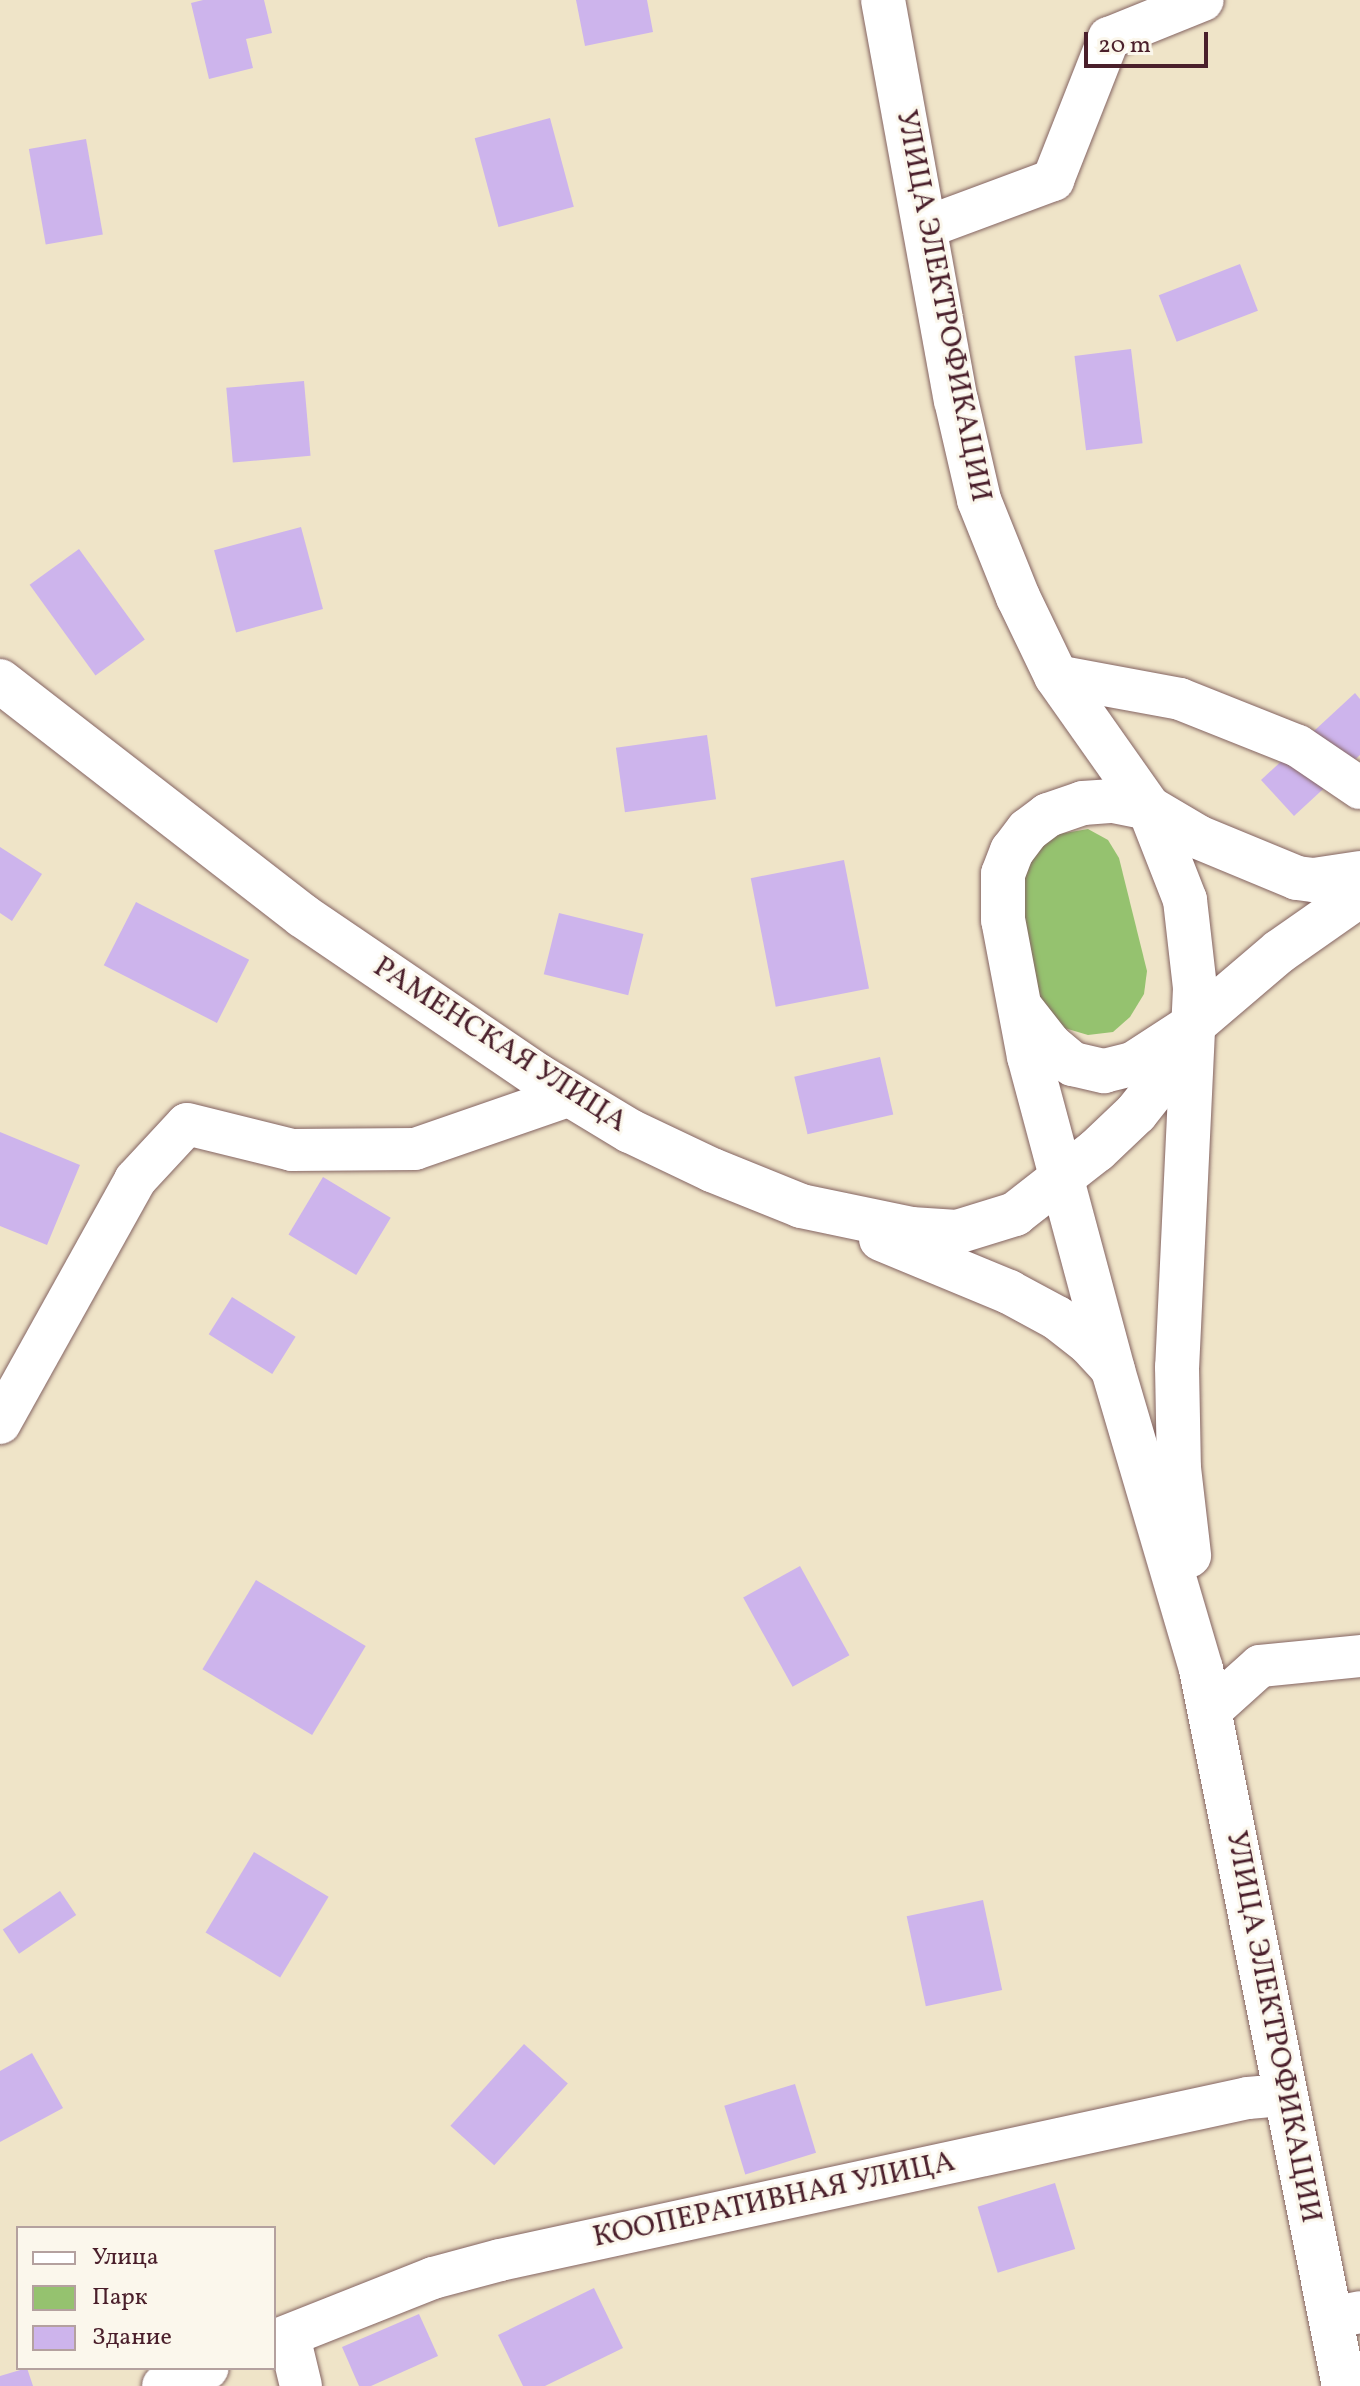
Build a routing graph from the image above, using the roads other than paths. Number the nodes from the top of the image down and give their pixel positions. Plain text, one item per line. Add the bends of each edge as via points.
1 (883, 0) edge
2 (1203, 0) edge
3 (924, 228) junction
4 (1056, 676) junction
5 (0, 681) edge
6 (1360, 788) edge
7 (1149, 808) junction
8 (1360, 873) edge
9 (1360, 895) edge
10 (1019, 1005) junction
11 (1193, 1025) junction
12 (571, 1095) junction
13 (1060, 1179) junction
14 (801, 1206) junction
15 (1113, 1370) junction
16 (0, 1423) edge
17 (1360, 1656) edge
18 (1206, 1690) junction
19 (1285, 2095) junction
20 (1345, 2315) edge
21 (281, 2338) edge
22 (203, 2370) edge
23 (163, 2386) edge
24 (301, 2386) edge
25 (1344, 2386) edge

1 - 3 main road, УЛИЦА ЭЛЕКТРОФИКАЦИИ
2 - 3 street via 1109,38 1053,180
3 - 4 main road, УЛИЦА ЭЛЕКТРОФИКАЦИИ via 979,500
4 - 6 street via 1180,699 1298,746
4 - 7 main road, УЛИЦА ЭЛЕКТРОФИКАЦИИ
5 - 12 main road, РАМЕНСКАЯ УЛИЦА via 303,916
7 - 8 main road via 1198,837 1297,878
7 - 10 main road via 1113,801 1083,803 1048,815 1012,851 1003,874 1003,920
7 - 11 main road via 1185,900 1195,988
9 - 11 main road via 1269,960
10 - 11 main road via 1050,1045 1073,1064 1104,1071 1133,1064
10 - 13 main road
11 - 13 main road, РАМЕНСКАЯ УЛИЦА via 1166,1075 1136,1113
11 - 18 main road via 1177,1367 1179,1468
12 - 14 main road, РАМЕНСКАЯ УЛИЦА via 630,1131
12 - 16 street via 415,1149 292,1150 187,1124 135,1180
13 - 14 main road, РАМЕНСКАЯ УЛИЦА via 1015,1214 957,1232 911,1229
13 - 15 main road
14 - 15 main road via 1021,1299 1057,1318
15 - 18 main road
17 - 18 street via 1260,1666
18 - 19 main road, УЛИЦА ЭЛЕКТРОФИКАЦИИ
19 - 20 main road, УЛИЦА ЭЛЕКТРОФИКАЦИИ
19 - 21 street, КООПЕРАТИВНАЯ УЛИЦА via 1248,2098 500,2260 433,2278
20 - 25 main road, УЛИЦА ЭЛЕКТРОФИКАЦИИ
21 - 24 street
22 - 23 street

